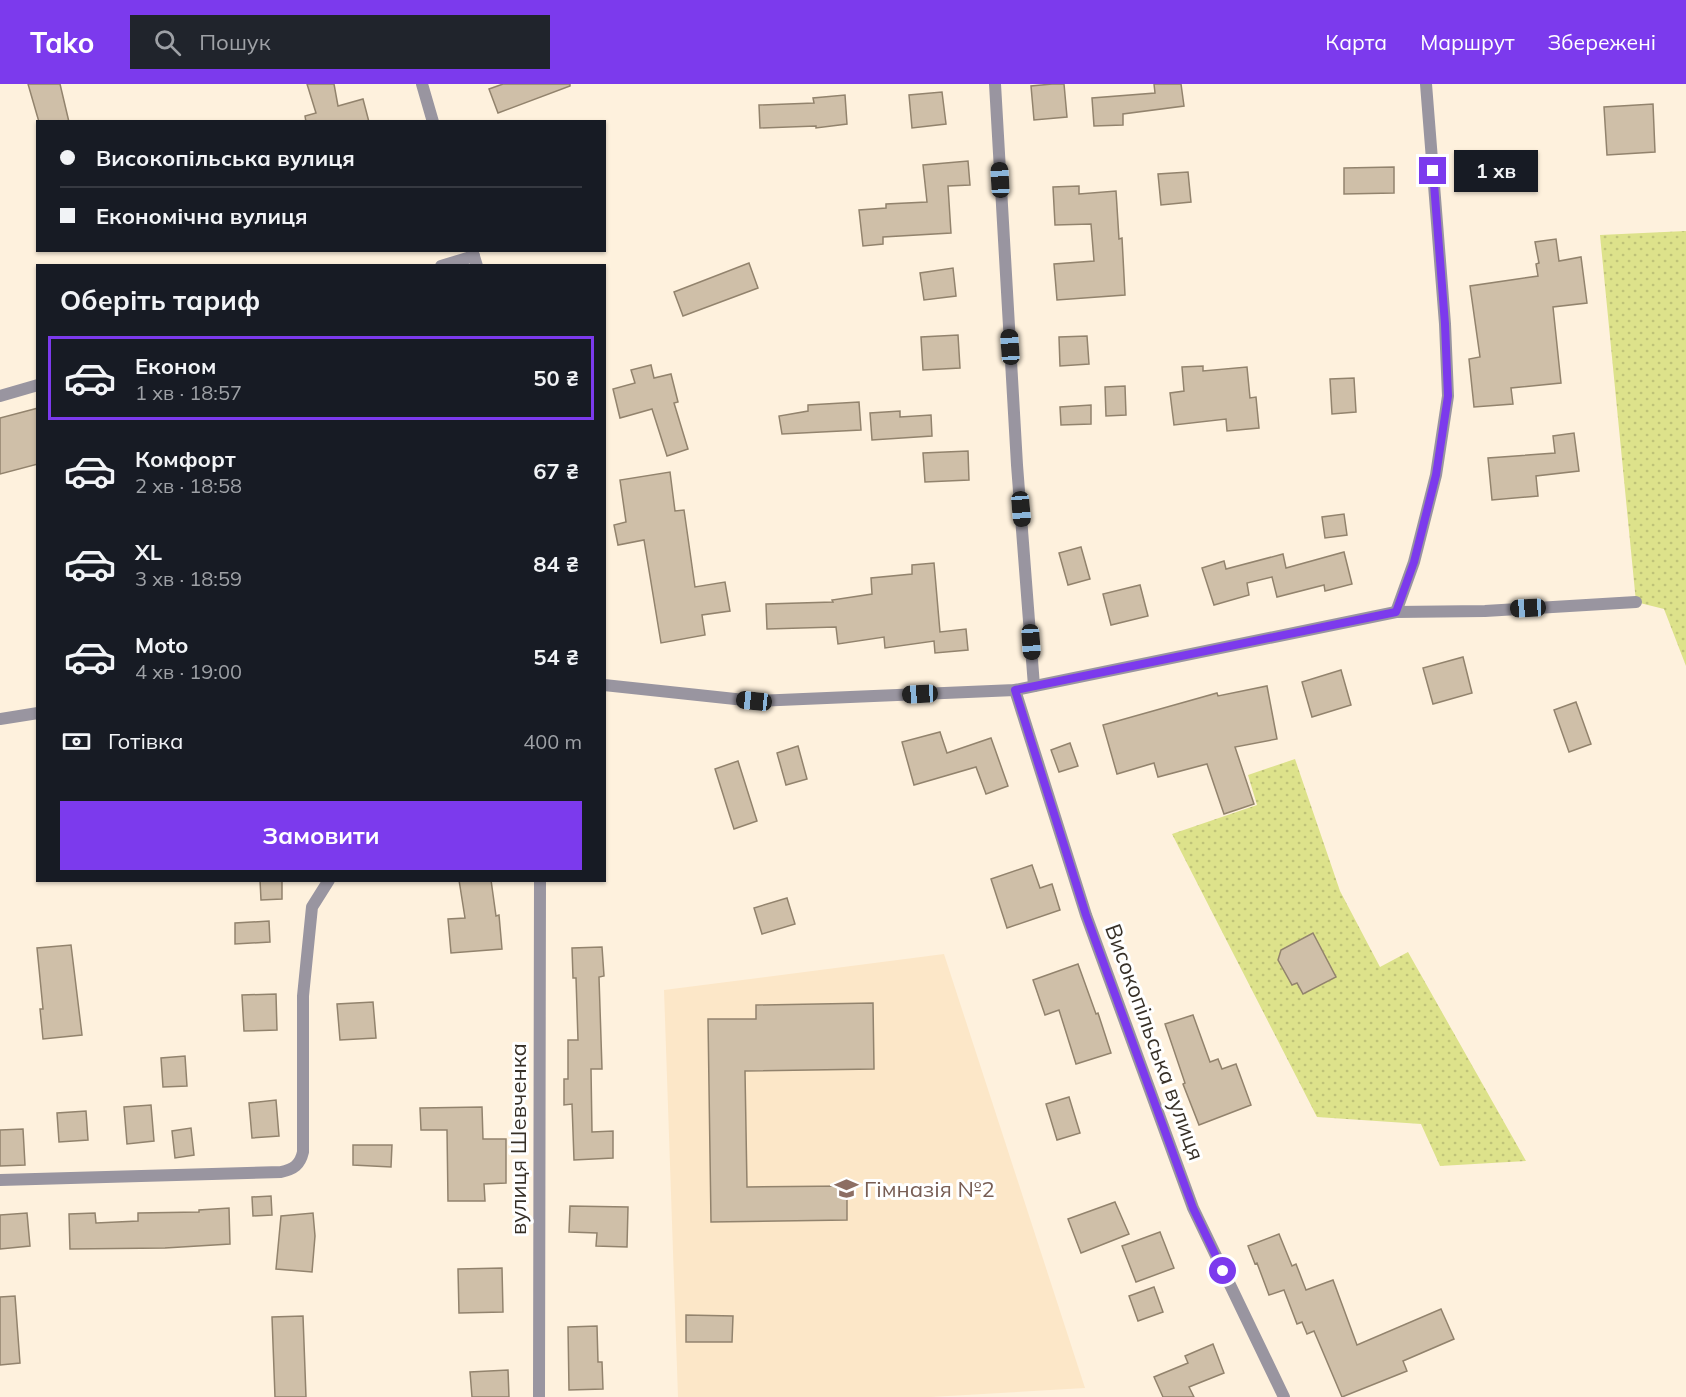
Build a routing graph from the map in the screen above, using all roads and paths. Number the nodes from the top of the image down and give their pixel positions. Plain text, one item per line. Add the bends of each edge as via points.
1 (422, 84) edge
2 (995, 84) edge
3 (1426, 84) edge
4 (432, 120) edge
5 (474, 257) edge
6 (448, 264) edge
7 (36, 386) edge
8 (0, 396) edge
9 (1636, 602) dead end
10 (1396, 612) junction
11 (606, 685) edge
12 (1035, 686) junction
13 (1015, 690) junction
14 (36, 714) edge
15 (0, 719) edge
16 (328, 882) edge
17 (540, 882) edge
18 (0, 1180) edge
19 (538, 1397) edge
20 (1284, 1397) edge

1 - 4 street
2 - 12 street via 1017,465
3 - 10 street via 1448,396 1436,475 1414,562
5 - 6 street
7 - 8 street
9 - 10 street
10 - 12 street
11 - 13 street via 754,701
12 - 13 street
13 - 20 street, Високопільська вулиця via 1086,915 1193,1208
14 - 15 street
16 - 18 street via 312,907 303,996 303,1152 292,1170
17 - 19 street, вулиця Шевченка

